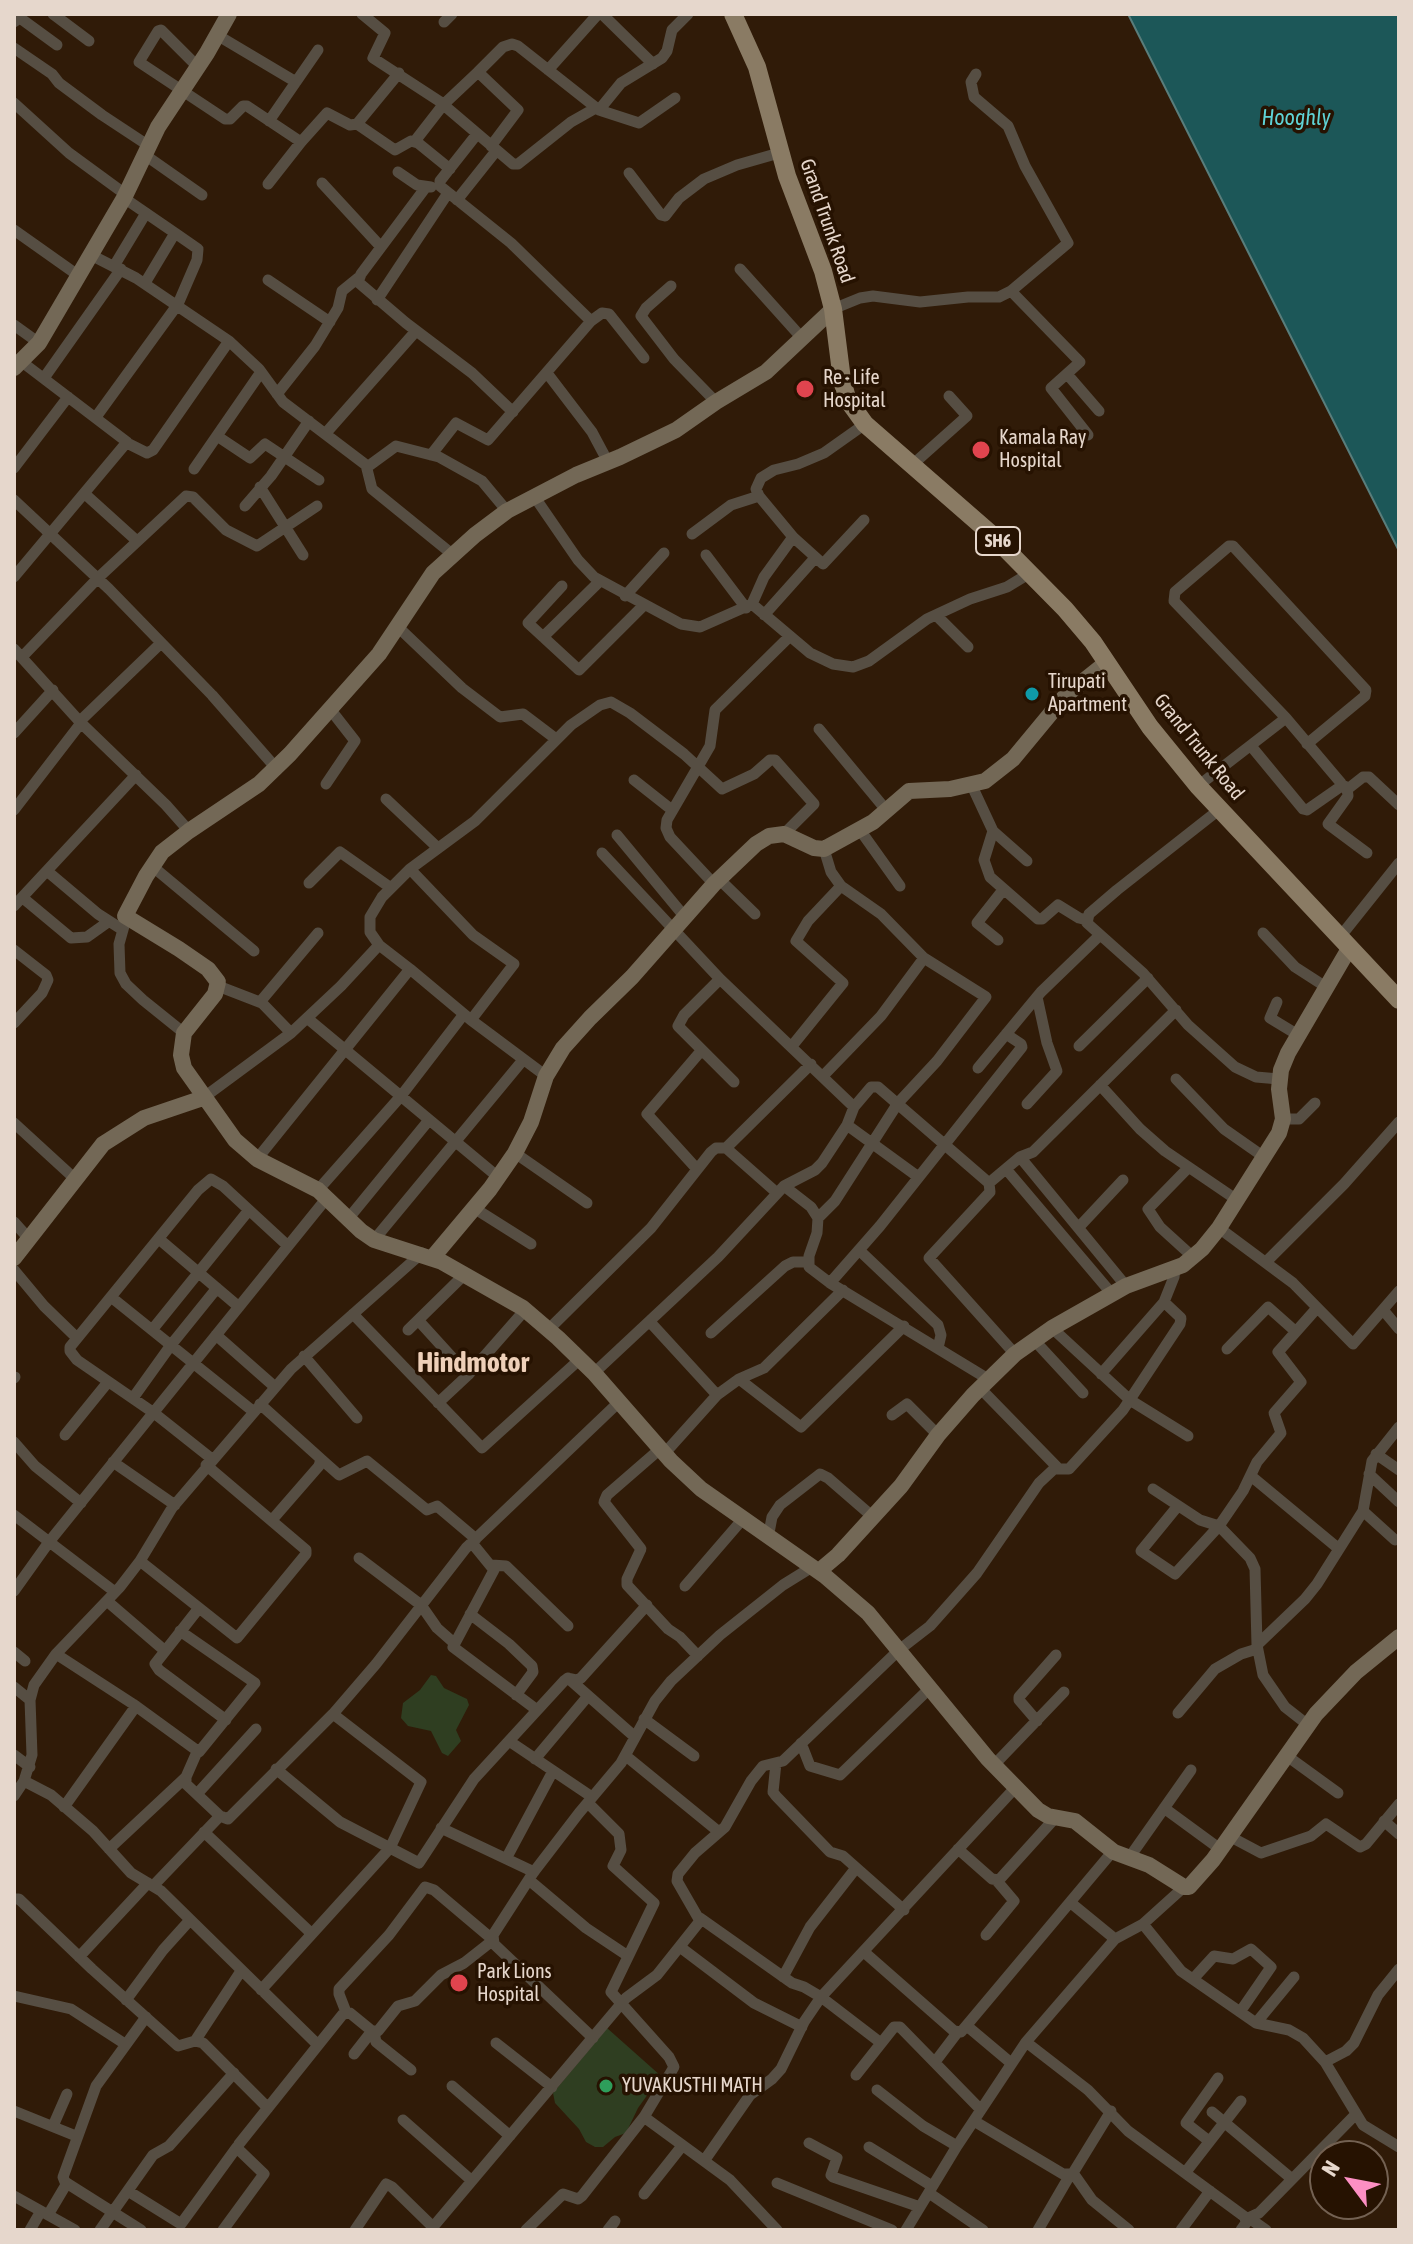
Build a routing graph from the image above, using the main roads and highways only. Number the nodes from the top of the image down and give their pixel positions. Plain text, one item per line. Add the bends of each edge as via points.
1 (733, 14) edge
2 (1399, 1000) edge

1 - 2 main road, Grand Trunk Road / SH6 via 761,78 779,153 823,271 847,398 865,424 990,533 1078,623 1198,786

